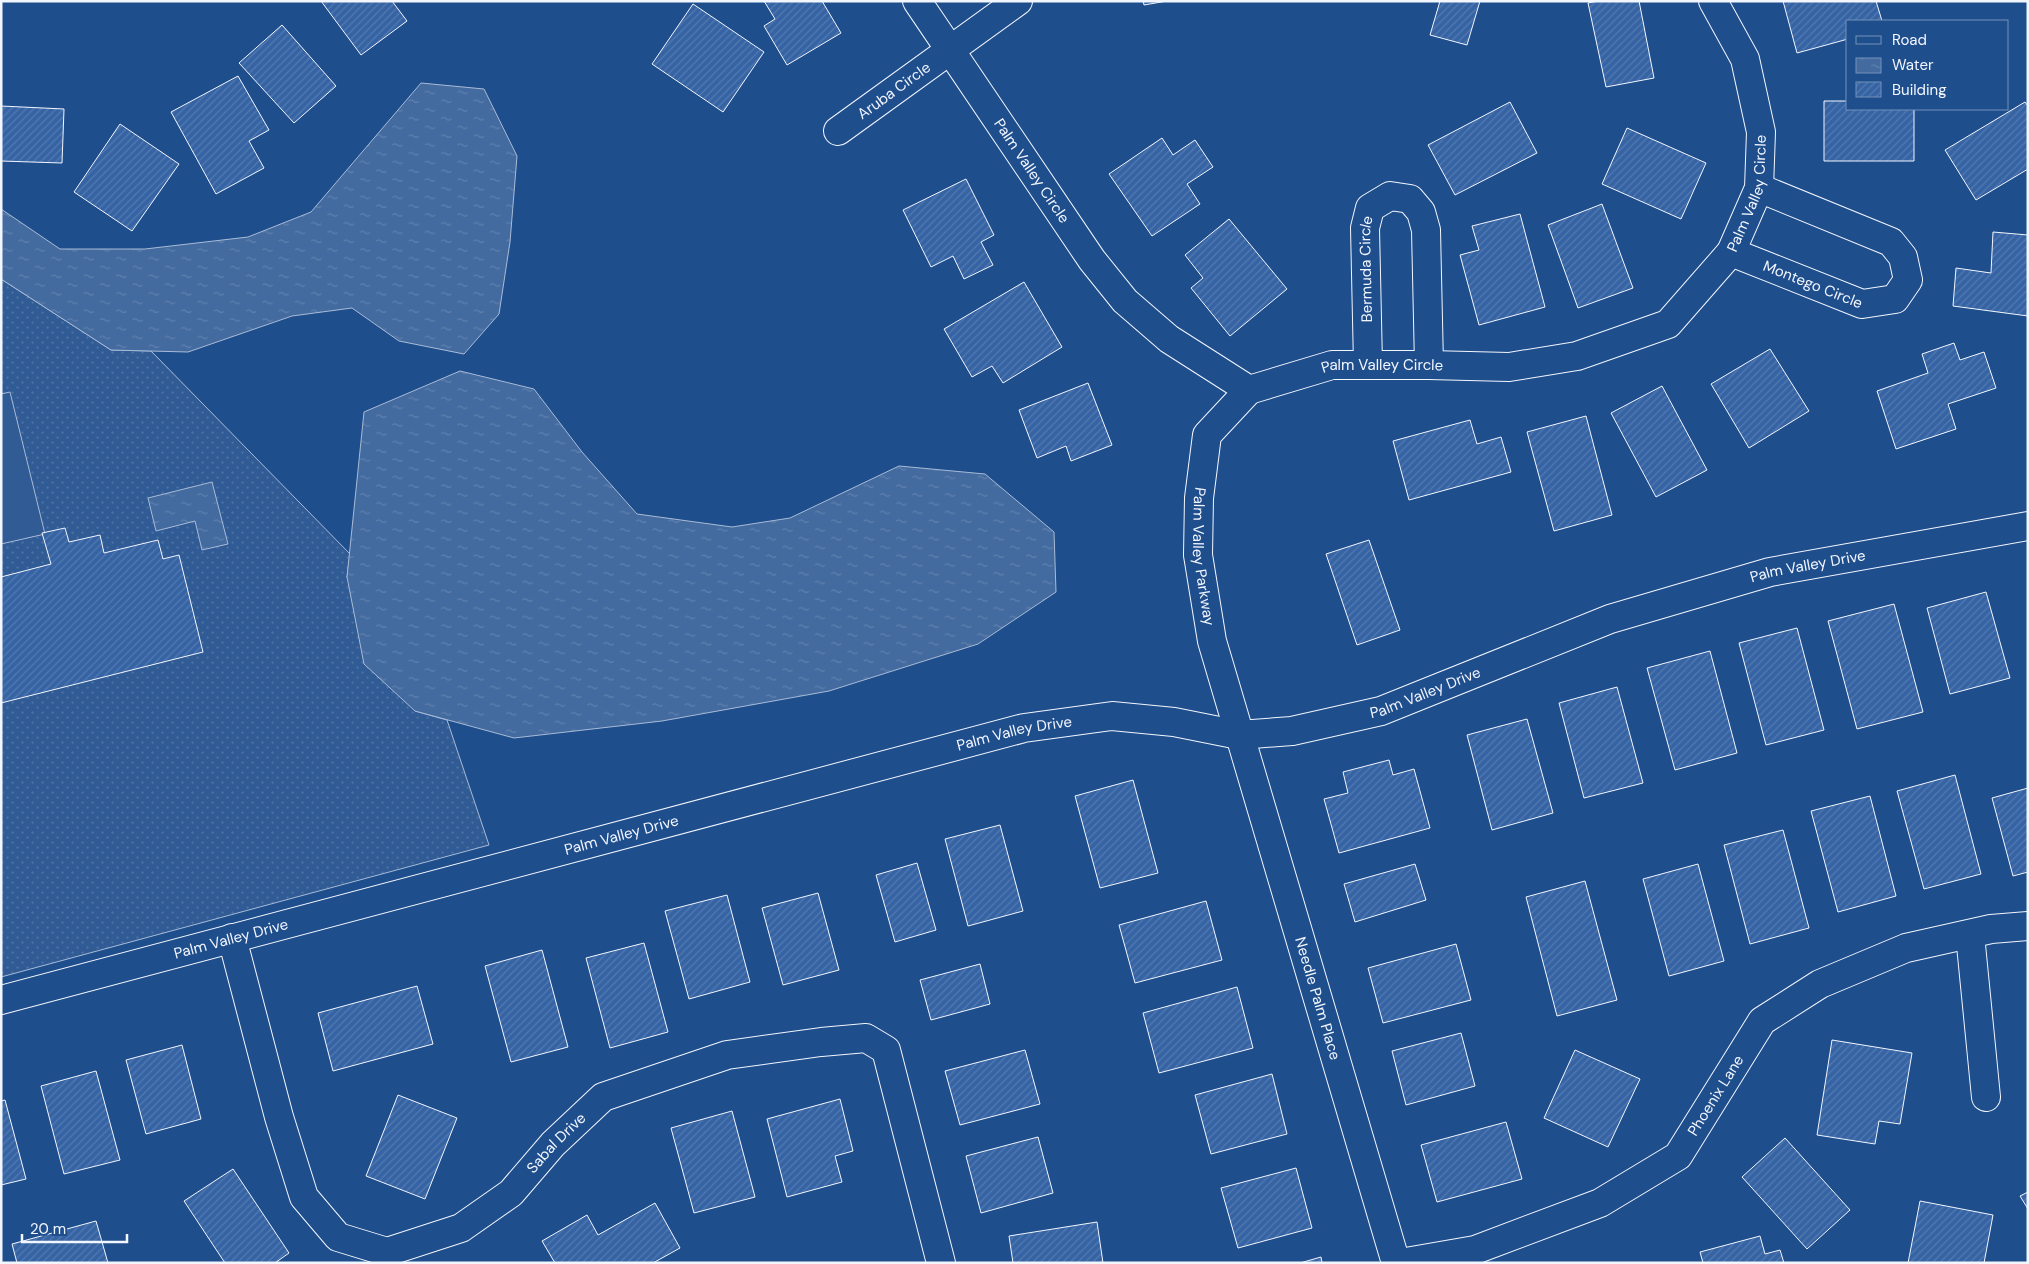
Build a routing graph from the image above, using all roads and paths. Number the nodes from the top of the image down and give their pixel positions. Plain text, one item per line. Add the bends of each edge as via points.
1 (917, 1) edge
2 (1018, 1) edge
3 (1713, 1) edge
4 (950, 51) junction
5 (838, 131) dead end
6 (1759, 188) junction
7 (1731, 252) junction
8 (1368, 365) junction
9 (1429, 365) junction
10 (1249, 390) junction
11 (2028, 526) edge
12 (1239, 735) junction
13 (2028, 926) edge
14 (1970, 934) junction
15 (232, 938) junction
16 (1, 1000) edge
17 (1986, 1097) dead end
18 (941, 1263) edge
19 (1396, 1263) edge
20 (1400, 1263) edge

1 - 4 street, Palm Valley Circle
2 - 4 street, Aruba Circle
3 - 6 street, Palm Valley Circle via 1745,59 1761,132
4 - 5 street, Aruba Circle
4 - 10 street, Palm Valley Circle via 1092,260 1125,301 1169,339
6 - 7 street, Palm Valley Circle
6 - 7 street, Montego Circle via 1891,242 1903,257 1908,280 1895,299 1862,304
7 - 9 street, Palm Valley Circle via 1668,324 1578,356 1510,367
8 - 9 street, Palm Valley Circle
8 - 9 street, Bermuda Circle via 1365,228 1370,208 1390,196 1410,199 1421,212 1426,230
8 - 10 street, Palm Valley Circle via 1332,365
10 - 12 street, Palm Valley Parkway via 1207,435 1199,498 1198,555 1212,640
11 - 12 street, Palm Valley Drive via 1770,572 1610,619 1381,711 1292,731
12 - 15 street, Palm Valley Drive via 1174,722 1112,716 1024,728
12 - 19 street, Needle Palm Place
13 - 14 street, Phoenix Lane
14 - 17 street
14 - 20 street, Phoenix Lane via 1906,948 1820,984 1762,1022 1678,1156 1600,1203 1475,1250
15 - 16 street, Palm Valley Drive
15 - 18 street, Sabal Drive via 279,1117 304,1197 338,1237 387,1252 461,1228 511,1193 552,1144 603,1097 727,1055 866,1038 886,1050

